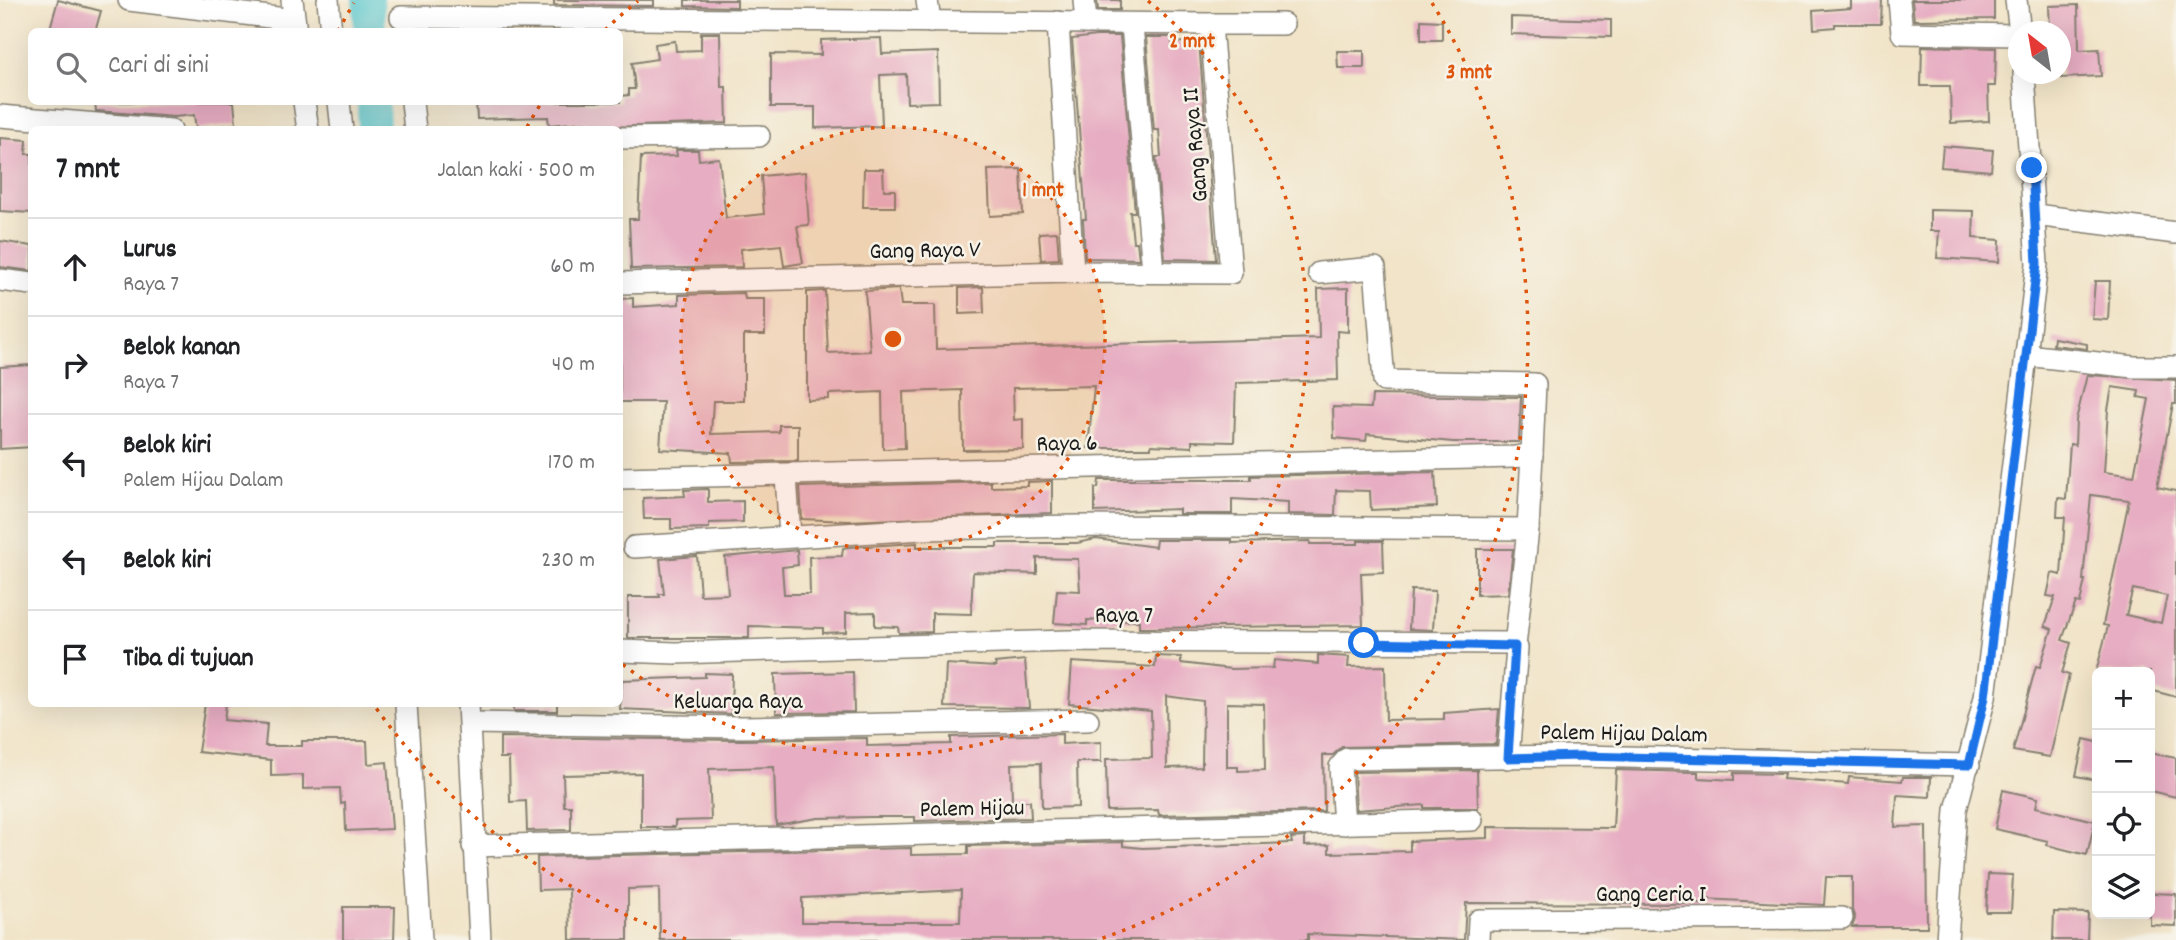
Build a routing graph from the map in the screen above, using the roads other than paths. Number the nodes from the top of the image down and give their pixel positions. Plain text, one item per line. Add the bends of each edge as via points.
1 (129, 0) edge
2 (328, 0) edge
3 (927, 0) edge
4 (1084, 0) edge
5 (1899, 0) edge
6 (2017, 0) edge
7 (401, 16) edge
8 (294, 17) edge
9 (2018, 21) edge
10 (930, 22) junction
11 (1058, 22) junction
12 (1086, 23) junction
13 (1211, 24) junction
14 (1283, 24) dead end
15 (1132, 25) junction
16 (331, 28) edge
17 (2008, 33) edge
18 (2025, 84) edge
19 (304, 105) edge
20 (339, 105) edge
21 (412, 105) edge
22 (0, 116) edge
23 (123, 126) edge
24 (307, 126) edge
25 (342, 126) edge
26 (415, 126) edge
27 (759, 136) dead end
28 (623, 138) edge
29 (2035, 215) junction
30 (2176, 233) edge
31 (1153, 271) junction
32 (1073, 272) junction
33 (1231, 272) joint
34 (1319, 273) dead end
35 (0, 280) edge
36 (28, 284) edge
37 (623, 284) edge
38 (2026, 355) junction
39 (2176, 367) edge
40 (1524, 455) junction
41 (786, 476) junction
42 (623, 478) edge
43 (1528, 529) junction
44 (789, 536) junction
45 (635, 547) dead end
46 (1515, 646) junction
47 (623, 651) edge
48 (406, 707) edge
49 (469, 713) edge
50 (1088, 720) dead end
51 (1508, 758) junction
52 (1969, 765) junction
53 (1472, 820) dead end
54 (1344, 824) junction
55 (473, 846) junction
56 (1842, 918) dead end
57 (421, 940) edge
58 (480, 940) edge
59 (1478, 940) edge
60 (1947, 940) edge

1 - 8 street
2 - 16 street
3 - 10 street
4 - 12 street
5 - 17 street via 1902,33
6 - 9 street
7 - 10 street
10 - 11 street
11 - 12 street
11 - 32 street
12 - 15 street
13 - 14 street
13 - 15 street
13 - 33 street, Gang Raya II
15 - 31 street
18 - 29 street
19 - 24 street
20 - 25 street
21 - 26 street
22 - 23 street
27 - 28 street
29 - 30 street
29 - 38 street via 2037,264
31 - 32 street, Gang Raya V
31 - 33 street, Gang Raya V
32 - 37 street, Gang Raya V
34 - 40 street via 1375,268 1384,381 1535,384
35 - 36 street
38 - 39 street
38 - 52 street via 1985,697
40 - 41 street, Raya 6
40 - 43 street
41 - 42 street, Raya 6
41 - 44 street
43 - 44 street via 1077,526
43 - 46 street
44 - 45 street
46 - 47 street, Raya 7 via 1094,640
46 - 51 street
48 - 57 street
49 - 50 street, Keluarga Raya via 742,727
49 - 55 street
51 - 52 street, Palem Hijau Dalam
51 - 54 street, Palem Hijau Dalam via 1348,759 1340,767
52 - 60 street via 1956,810
53 - 54 street, Palem Hijau
54 - 55 street, Palem Hijau
55 - 58 street
56 - 59 street, Gang Ceria I via 1479,920

